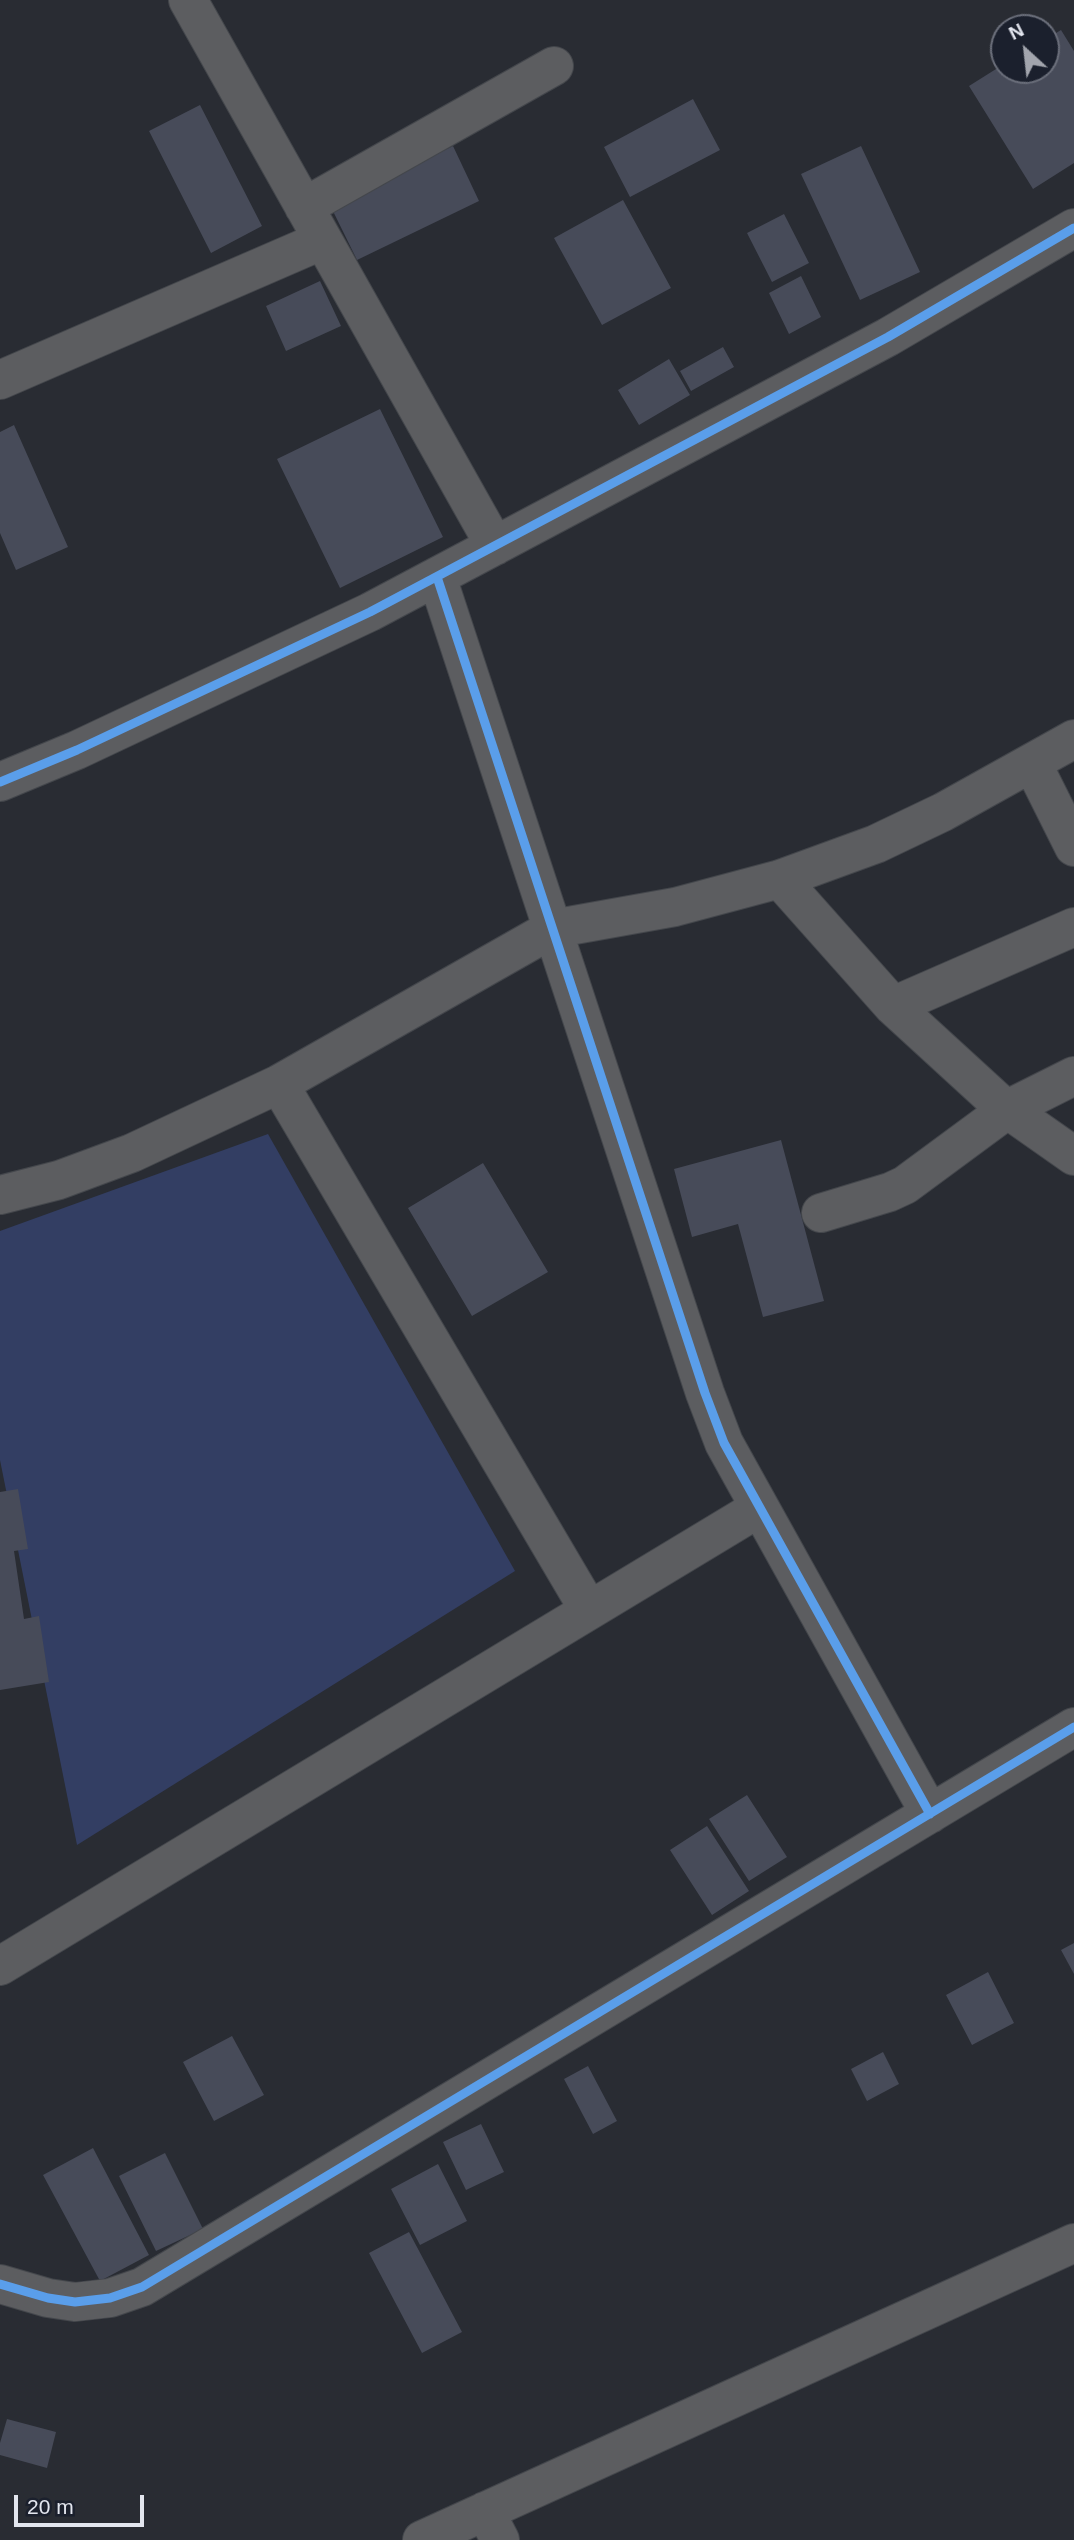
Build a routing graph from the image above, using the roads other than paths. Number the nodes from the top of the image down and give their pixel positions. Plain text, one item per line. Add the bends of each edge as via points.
1 (188, 0) edge
2 (554, 66) dead end
3 (304, 207) junction
4 (1074, 228) edge
5 (323, 240) junction
6 (0, 380) edge
7 (495, 546) junction
8 (437, 577) junction
9 (1074, 739) edge
10 (1032, 763) junction
11 (0, 782) edge
12 (1074, 847) edge
13 (780, 879) junction
14 (1074, 927) edge
15 (552, 929) junction
16 (893, 1006) junction
17 (1074, 1076) edge
18 (279, 1084) junction
19 (1008, 1110) junction
20 (1074, 1156) edge
21 (0, 1195) edge
22 (821, 1213) dead end
23 (759, 1508) junction
24 (589, 1610) junction
25 (1074, 1727) edge
26 (930, 1814) junction
27 (0, 1966) edge
28 (1074, 2243) edge
29 (0, 2284) edge
30 (492, 2526) edge
31 (422, 2540) edge

1 - 3 street
2 - 3 street
3 - 5 street
4 - 7 street via 888,337
5 - 6 street
5 - 7 street
7 - 8 street
8 - 11 street via 114,733
8 - 15 street
9 - 10 street
10 - 12 street
10 - 13 street via 876,844
13 - 15 street via 675,907
13 - 16 street
14 - 16 street
15 - 18 street
15 - 23 street via 705,1393 724,1443
16 - 19 street
17 - 19 street
18 - 21 street via 132,1153
18 - 24 street
19 - 20 street
19 - 22 street via 905,1185
23 - 24 street
23 - 26 street
24 - 27 street
25 - 26 street
26 - 29 street via 142,2287 110,2298 75,2302
28 - 30 street
30 - 31 street

